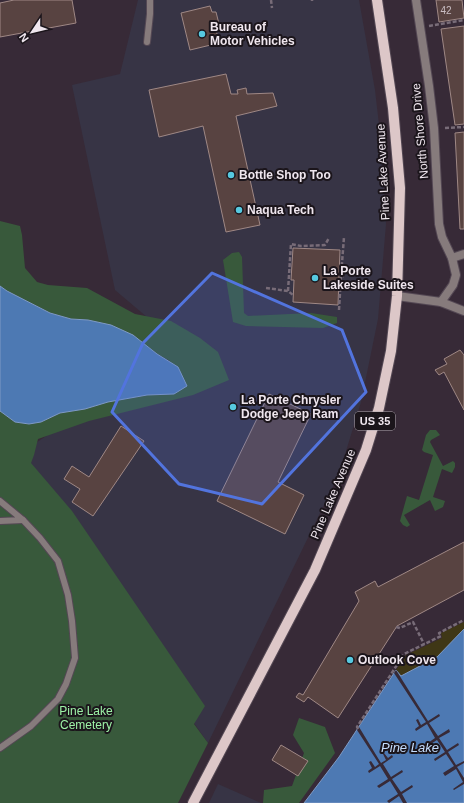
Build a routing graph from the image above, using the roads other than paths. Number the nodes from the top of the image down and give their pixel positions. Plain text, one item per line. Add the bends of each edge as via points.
1 (150, 0) edge
2 (377, 0) edge
3 (416, 0) edge
4 (147, 42) dead end
5 (464, 254) edge
6 (452, 258) junction
7 (397, 296) junction
8 (441, 302) junction
9 (464, 311) edge
10 (0, 501) edge
11 (23, 520) junction
12 (0, 521) edge
13 (0, 748) edge
14 (193, 803) edge

1 - 4 lane
2 - 7 main road, Pine Lake Avenue / US 35 via 393,108 400,188
3 - 6 street, North Shore Drive via 434,128 439,224
5 - 6 street
6 - 8 street, North Shore Drive via 456,275 453,285
7 - 8 street
7 - 14 main road, Pine Lake Avenue / US 35 via 391,351 379,408 366,450 315,570
8 - 9 street
10 - 11 lane
11 - 12 lane
11 - 13 lane via 58,561 68,595 75,658 58,699 31,726

